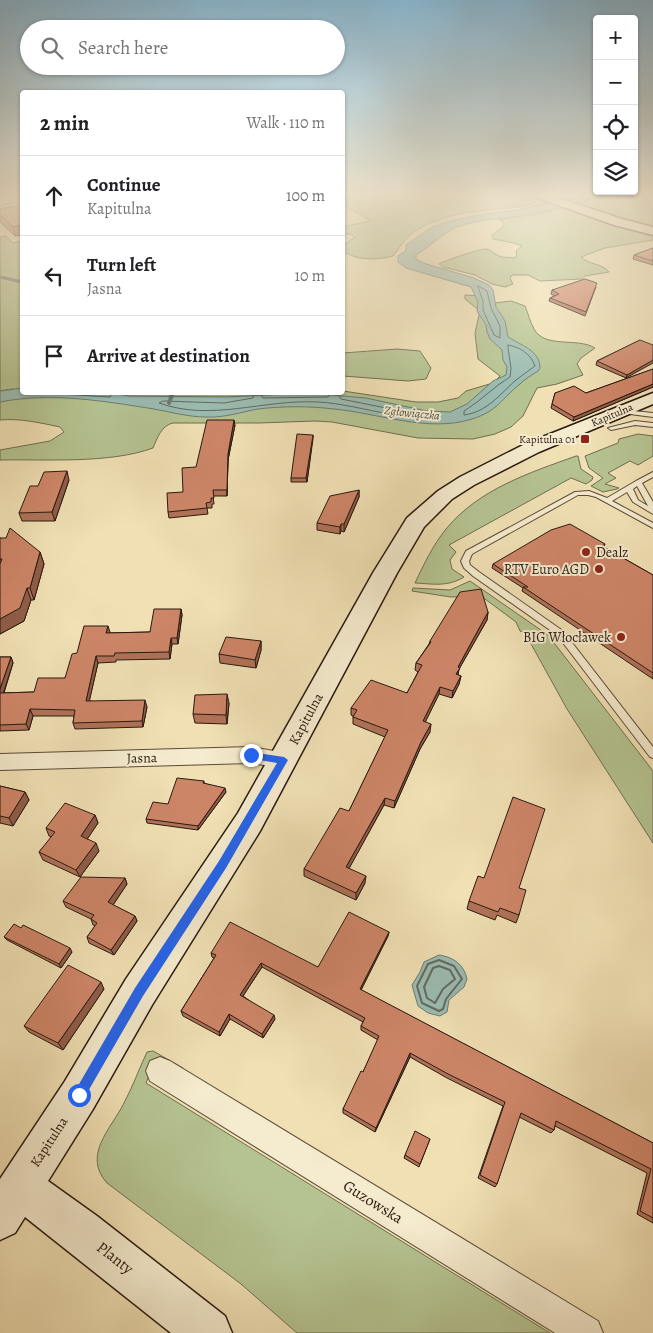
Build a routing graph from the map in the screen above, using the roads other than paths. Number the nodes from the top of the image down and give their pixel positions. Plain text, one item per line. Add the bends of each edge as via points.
1 (652, 412) edge
2 (653, 474) edge
3 (638, 482) junction
4 (629, 488) junction
5 (607, 501) junction
6 (653, 508) edge
7 (653, 512) edge
8 (653, 526) edge
9 (653, 754) edge
10 (284, 760) junction
11 (0, 762) edge
12 (160, 1071) dead end
13 (10, 1203) edge
14 (208, 1333) edge
15 (586, 1333) edge

1 - 10 street, Kapitulna via 615,420 541,456 489,470 445,495 415,523
2 - 3 lane
3 - 4 lane
3 - 6 lane
4 - 5 lane
4 - 7 lane via 635,501
5 - 8 lane
5 - 9 lane via 589,493 574,494 469,553 465,561 476,574 560,633
10 - 11 street, Jasna via 251,755
10 - 13 street, Kapitulna via 245,829 139,992 79,1095
12 - 15 street, Guzowska
13 - 14 street, Planty via 81,1232

